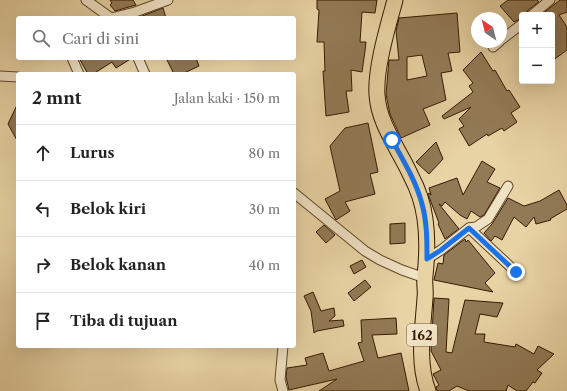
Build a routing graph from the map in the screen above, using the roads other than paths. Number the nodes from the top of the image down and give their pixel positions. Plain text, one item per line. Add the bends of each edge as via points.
1 (86, 0) edge
2 (168, 0) edge
3 (396, 0) edge
4 (550, 0) edge
5 (536, 12) edge
6 (110, 16) edge
7 (120, 16) edge
8 (519, 26) edge
9 (507, 36) edge
10 (73, 60) edge
11 (139, 60) edge
12 (78, 72) edge
13 (144, 72) edge
14 (0, 76) edge
15 (16, 77) edge
16 (508, 186) dead end
17 (296, 195) edge
18 (469, 228) junction
19 (427, 259) junction
20 (516, 272) dead end
21 (425, 278) junction
22 (283, 348) edge
23 (283, 391) edge
24 (428, 391) edge

1 - 6 street
2 - 7 street
3 - 19 main road, 162 via 379,66 376,95 383,122 422,202 428,240
4 - 5 street
8 - 9 street
10 - 12 street
11 - 13 street
14 - 15 street
16 - 18 street via 488,219 476,227
17 - 21 street via 365,251 402,270
18 - 19 street
18 - 20 street
19 - 21 main road, 162
21 - 24 main road, 162 via 422,374
22 - 23 street via 280,380

